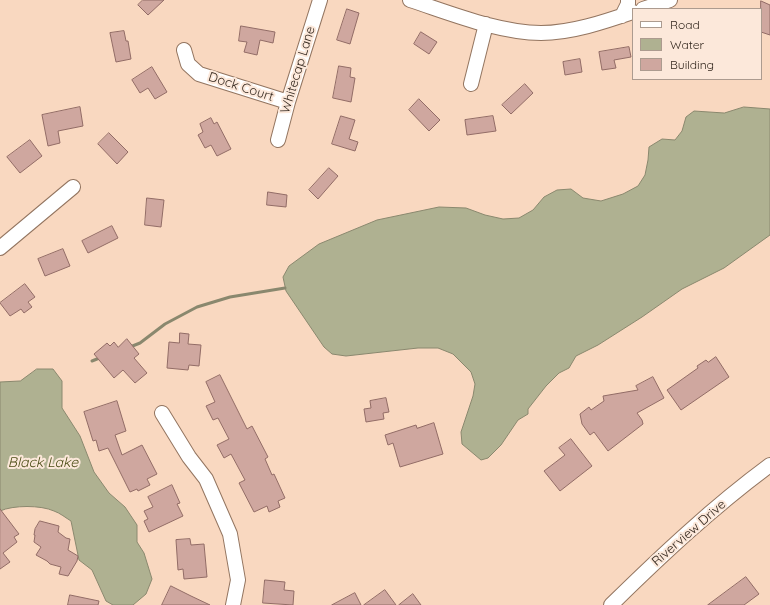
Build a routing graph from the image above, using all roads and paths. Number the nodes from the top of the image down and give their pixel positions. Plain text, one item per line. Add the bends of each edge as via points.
1 (320, 0) edge
2 (410, 0) edge
3 (628, 0) edge
4 (670, 0) edge
5 (646, 8) edge
6 (628, 14) edge
7 (486, 24) junction
8 (184, 50) dead end
9 (471, 84) dead end
10 (288, 102) junction
11 (278, 140) dead end
12 (73, 187) dead end
13 (0, 248) edge
14 (162, 413) dead end
15 (770, 465) edge
16 (233, 605) edge
17 (611, 605) edge

1 - 10 street, Whitecap Lane
2 - 7 street
3 - 6 street
4 - 5 street
6 - 7 street via 562,32 519,32
7 - 9 street
8 - 10 street, Dock Court via 188,64 199,74
10 - 11 street, Whitecap Lane
12 - 13 street
14 - 16 street via 206,479 230,534 238,580
15 - 17 street, Riverview Drive via 670,548

